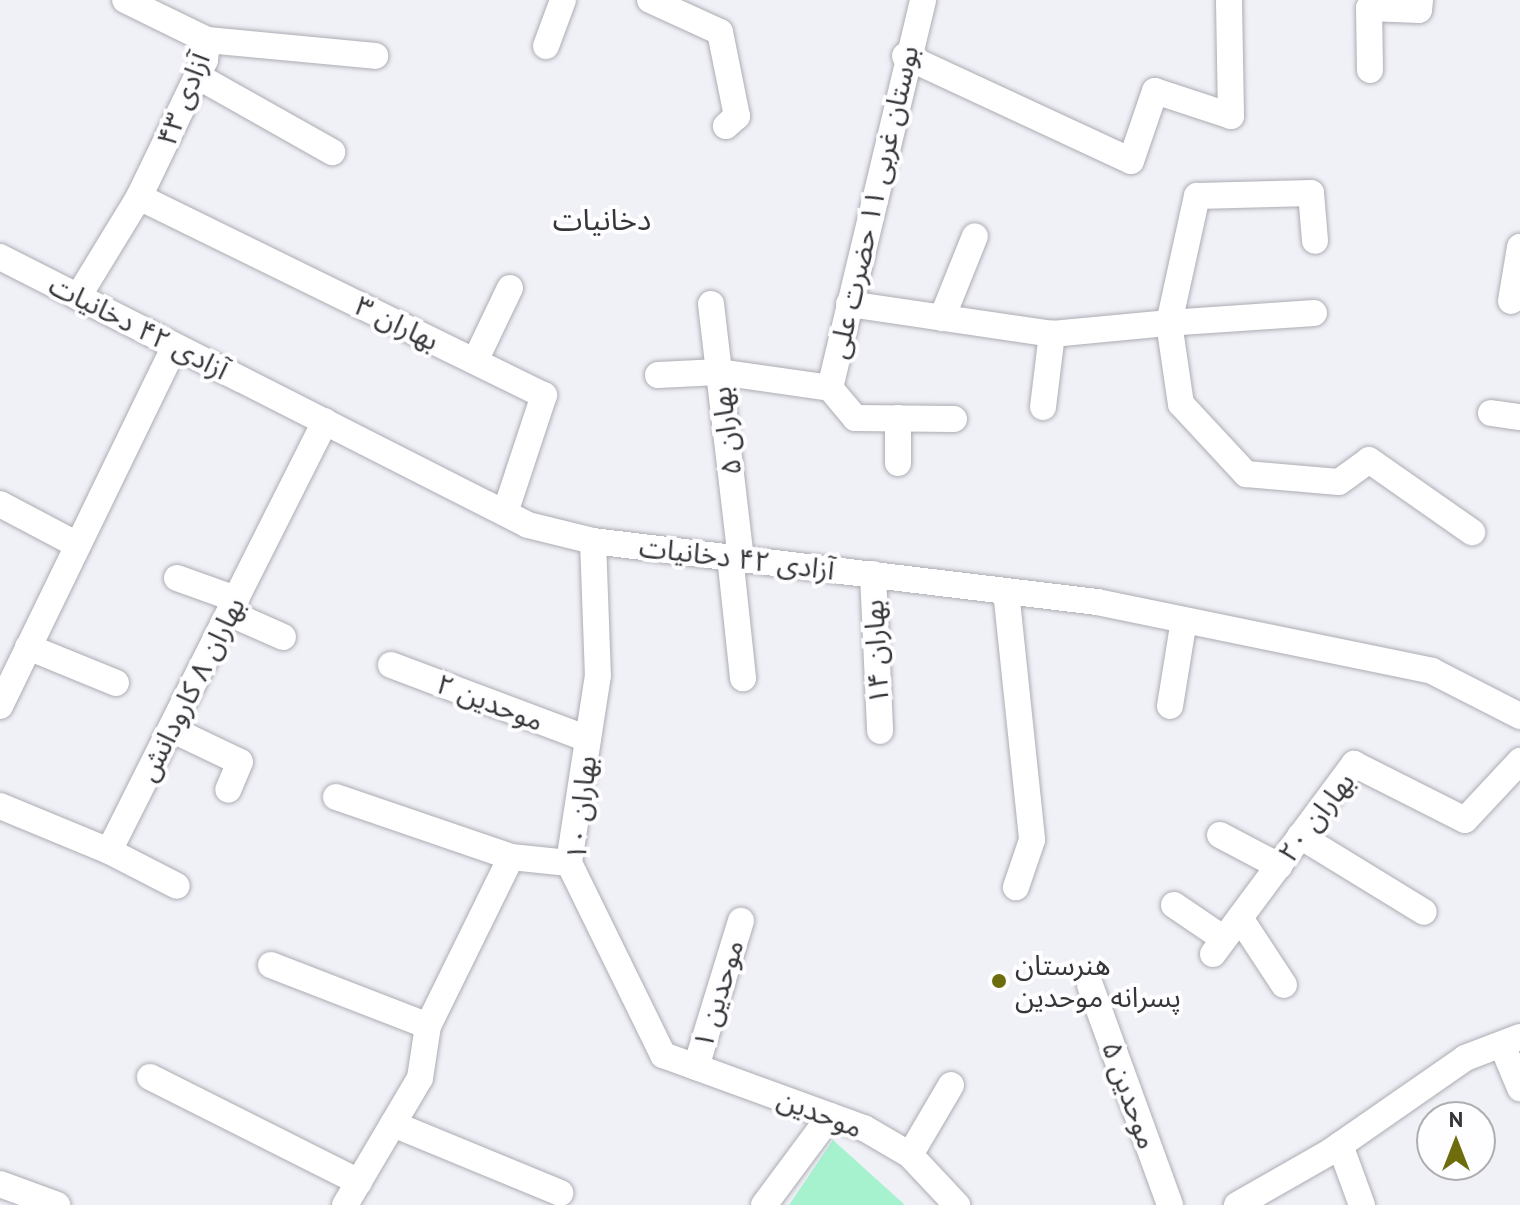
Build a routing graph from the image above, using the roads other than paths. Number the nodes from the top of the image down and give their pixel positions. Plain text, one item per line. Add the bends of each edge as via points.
1 (125, 0) edge
2 (563, 0) edge
3 (650, 0) edge
4 (923, 0) edge
5 (1229, 0) edge
6 (1420, 0) edge
7 (1369, 4) edge
8 (166, 10) edge
9 (207, 40) junction
10 (546, 46) dead end
11 (375, 56) dead end
12 (905, 56) junction
13 (1370, 70) dead end
14 (199, 77) junction
15 (726, 126) dead end
16 (332, 152) dead end
17 (139, 197) junction
18 (975, 236) dead end
19 (1315, 241) dead end
20 (1520, 247) edge
21 (0, 257) edge
22 (510, 288) dead end
23 (78, 297) junction
24 (1511, 301) dead end
25 (711, 304) dead end
26 (849, 304) junction
27 (1314, 313) dead end
28 (942, 318) junction
29 (1169, 323) junction
30 (1052, 334) junction
31 (175, 346) junction
32 (475, 361) junction
33 (719, 372) junction
34 (658, 375) dead end
35 (830, 388) junction
36 (1043, 407) dead end
37 (1491, 413) dead end
38 (1520, 417) edge
39 (898, 418) junction
40 (954, 419) dead end
41 (325, 421) junction
42 (898, 463) dead end
43 (0, 504) edge
44 (505, 513) junction
45 (1472, 532) dead end
46 (593, 541) junction
47 (74, 543) junction
48 (736, 557) junction
49 (873, 574) junction
50 (177, 578) dead end
51 (1006, 591) junction
52 (232, 606) junction
53 (1184, 620) junction
54 (283, 637) dead end
55 (28, 647) junction
56 (391, 665) dead end
57 (743, 678) dead end
58 (116, 683) dead end
59 (0, 706) edge
60 (1170, 706) dead end
61 (1520, 716) edge
62 (171, 729) junction
63 (880, 731) dead end
64 (588, 739) junction
65 (1520, 761) edge
66 (228, 790) dead end
67 (336, 797) dead end
68 (0, 806) edge
69 (1220, 835) dead end
70 (1300, 836) junction
71 (109, 851) junction
72 (511, 857) junction
73 (569, 863) junction
74 (1279, 866) junction
75 (177, 886) dead end
76 (1016, 887) dead end
77 (1174, 905) dead end
78 (1424, 912) dead end
79 (1240, 918) junction
80 (741, 921) dead end
81 (271, 965) dead end
82 (1090, 985) dead end
83 (1284, 985) dead end
84 (428, 1026) junction
85 (1511, 1041) edge
86 (663, 1055) joint
87 (696, 1067) junction
88 (150, 1077) dead end
89 (951, 1085) dead end
90 (1520, 1088) edge
91 (830, 1116) junction
92 (393, 1124) junction
93 (1340, 1145) junction
94 (910, 1155) junction
95 (359, 1182) junction
96 (0, 1184) edge
97 (560, 1193) dead end
98 (57, 1205) edge
99 (345, 1205) edge
100 (764, 1205) edge
101 (957, 1205) edge
102 (1170, 1205) edge
103 (1237, 1205) edge
104 (1362, 1205) edge

1 - 8 street, آزادی ۴۳
2 - 10 street
3 - 15 street via 720,32 737,116
4 - 12 street, بوستان غربی ۱۱ حضرت علی
5 - 12 street via 1231,116 1155,91 1131,161
6 - 7 street via 1419,10
7 - 13 street
8 - 9 street, آزادی ۴۳
9 - 11 street
9 - 14 street, آزادی ۴۳
12 - 26 street, بوستان غربی ۱۱ حضرت علی
14 - 16 street
14 - 17 street, آزادی ۴۳
17 - 23 street, آزادی ۴۳
17 - 32 street, بهاران ۳
18 - 28 street
19 - 29 street via 1311,193 1197,196
20 - 24 street
21 - 23 street, آزادی ۴۲ دخانیات
22 - 32 street
23 - 31 street, آزادی ۴۲ دخانیات
25 - 33 street, بهاران ۵
26 - 28 street
26 - 35 street, بوستان غربی ۱۱ حضرت علی
27 - 29 street
28 - 30 street
29 - 30 street
29 - 45 street via 1181,404 1246,474 1339,482 1369,460
30 - 36 street
31 - 41 street, آزادی ۴۲ دخانیات
31 - 47 street
32 - 44 street, بهاران ۳ via 544,395
33 - 34 street, بوستان غربی ۱۱ حضرت علی
33 - 35 street, بوستان غربی ۱۱ حضرت علی
33 - 48 street, بهاران ۵
35 - 39 street via 855,418
37 - 38 street
39 - 40 street
39 - 42 street
41 - 44 street, آزادی ۴۲ دخانیات
41 - 52 street, بهاران ۸ کارودانش
43 - 47 street
44 - 46 street, آزادی ۴۲ دخانیات
46 - 48 street, آزادی ۴۲ دخانیات
46 - 64 street, بهاران ۱۰ via 598,675
47 - 55 street
48 - 49 street, آزادی ۴۲ دخانیات
48 - 57 street, بهاران ۵
49 - 51 street, آزادی ۴۲ دخانیات
49 - 63 street, بهاران ۱۴
50 - 52 street
51 - 53 street, آزادی ۴۲ دخانیات
51 - 76 street via 1032,840
52 - 54 street
52 - 62 street, بهاران ۸ کارودانش
53 - 60 street
53 - 61 street, آزادی ۴۲ دخانیات via 1432,671
55 - 58 street
55 - 59 street
56 - 64 street, موحدین ۲
62 - 66 street via 240,762
62 - 71 street, بهاران ۸ کارودانش
64 - 73 street, بهاران ۱۰
65 - 70 street, بهاران ۲۰ via 1465,820 1354,764
67 - 72 street
68 - 71 street
69 - 74 street
70 - 74 street, بهاران ۲۰
70 - 78 street
71 - 75 street
72 - 73 street
72 - 84 street
73 - 86 street, بهاران ۱۰
74 - 79 street, بهاران ۲۰
77 - 79 street, بهاران ۲۰ via 1219,947
79 - 83 street
80 - 87 street, موحدین ۱
81 - 84 street
82 - 102 street, موحدین ۵
84 - 92 street via 420,1078
85 - 90 street
85 - 93 street via 1465,1058
86 - 87 street, موحدین
87 - 91 street, موحدین
88 - 95 street
89 - 94 street
91 - 94 street, موحدین
91 - 100 street
92 - 95 street
92 - 97 street
93 - 103 street
93 - 104 street
94 - 101 street, موحدین
95 - 99 street
96 - 98 street

